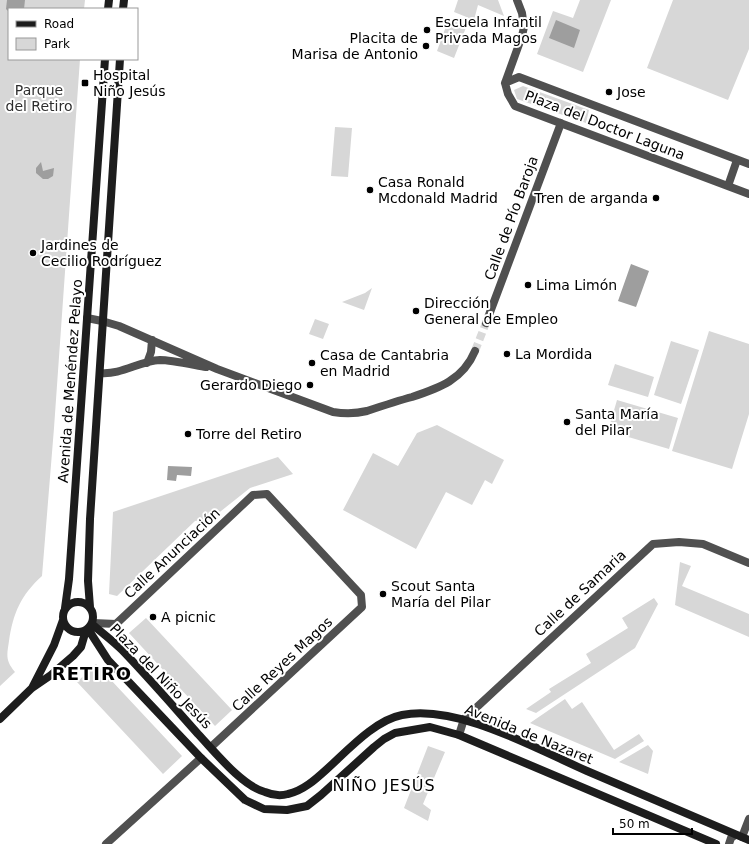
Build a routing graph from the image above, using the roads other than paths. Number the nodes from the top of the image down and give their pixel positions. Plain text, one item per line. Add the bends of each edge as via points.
1 (517, 0) edge
2 (106, 60) edge
3 (120, 60) edge
4 (505, 84) junction
5 (561, 123) junction
6 (737, 160) junction
7 (749, 164) edge
8 (728, 186) junction
9 (749, 194) edge
10 (87, 318) junction
11 (102, 321) junction
12 (486, 323) tunnel mouth
13 (152, 340) junction
14 (475, 351) tunnel mouth
15 (147, 363) junction
16 (217, 368) junction
17 (100, 373) junction
18 (749, 563) edge
19 (362, 595) joint
20 (90, 607) junction
21 (65, 608) junction
22 (64, 620) junction
23 (90, 627) junction
24 (32, 688) junction
25 (0, 719) edge
26 (464, 719) junction
27 (459, 735) junction
28 (210, 747) junction
29 (201, 758) junction
30 (749, 819) edge
31 (743, 839) edge
32 (106, 844) edge
33 (716, 844) edge
34 (729, 844) edge

1 - 4 street via 524,27
2 - 10 main road, Avenida de Menéndez Pelayo
3 - 11 main road, Avenida de Menéndez Pelayo
4 - 5 street, Plaza del Doctor Laguna via 515,106
4 - 6 street, Plaza del Doctor Laguna via 519,77
5 - 8 street, Plaza del Doctor Laguna
5 - 12 street, Calle de Pío Baroja
6 - 7 street, Plaza del Doctor Laguna
6 - 8 street
8 - 9 street, Plaza del Doctor Laguna
10 - 11 street
10 - 21 main road, Avenida de Menéndez Pelayo via 70,571
11 - 13 street
11 - 17 main road, Avenida de Menéndez Pelayo
13 - 15 street
13 - 16 street
14 - 16 street via 464,370 439,388 356,414 333,412
15 - 16 street via 160,360
15 - 17 street via 109,374
17 - 20 main road, Avenida de Menéndez Pelayo via 88,581
18 - 26 street, Calle de Samaria via 703,544 653,544
19 - 23 street, Calle Anunciación via 267,494 253,495 116,624
19 - 28 street, Calle Reyes Magos via 362,606
20 - 21 main road via 79,601
20 - 23 main road via 94,613
21 - 22 main road
22 - 23 main road via 71,630 81,632
22 - 24 main road
23 - 24 main road via 81,648
23 - 28 main road, Plaza del Niño Jesús via 121,649
23 - 29 main road, Plaza del Niño Jesús via 108,660
24 - 25 main road
26 - 27 street, Calle de Samaria
26 - 28 main road, Avenida de Nazaret via 431,713 401,715 376,726 313,782 295,793 286,795 276,795 254,788
26 - 31 main road, Avenida de Nazaret
27 - 29 main road, Avenida de Nazaret via 430,727 395,733 374,747 307,806 287,810 264,809 245,800
27 - 33 main road, Avenida de Nazaret
29 - 32 street
30 - 31 street
31 - 34 street via 731,838

